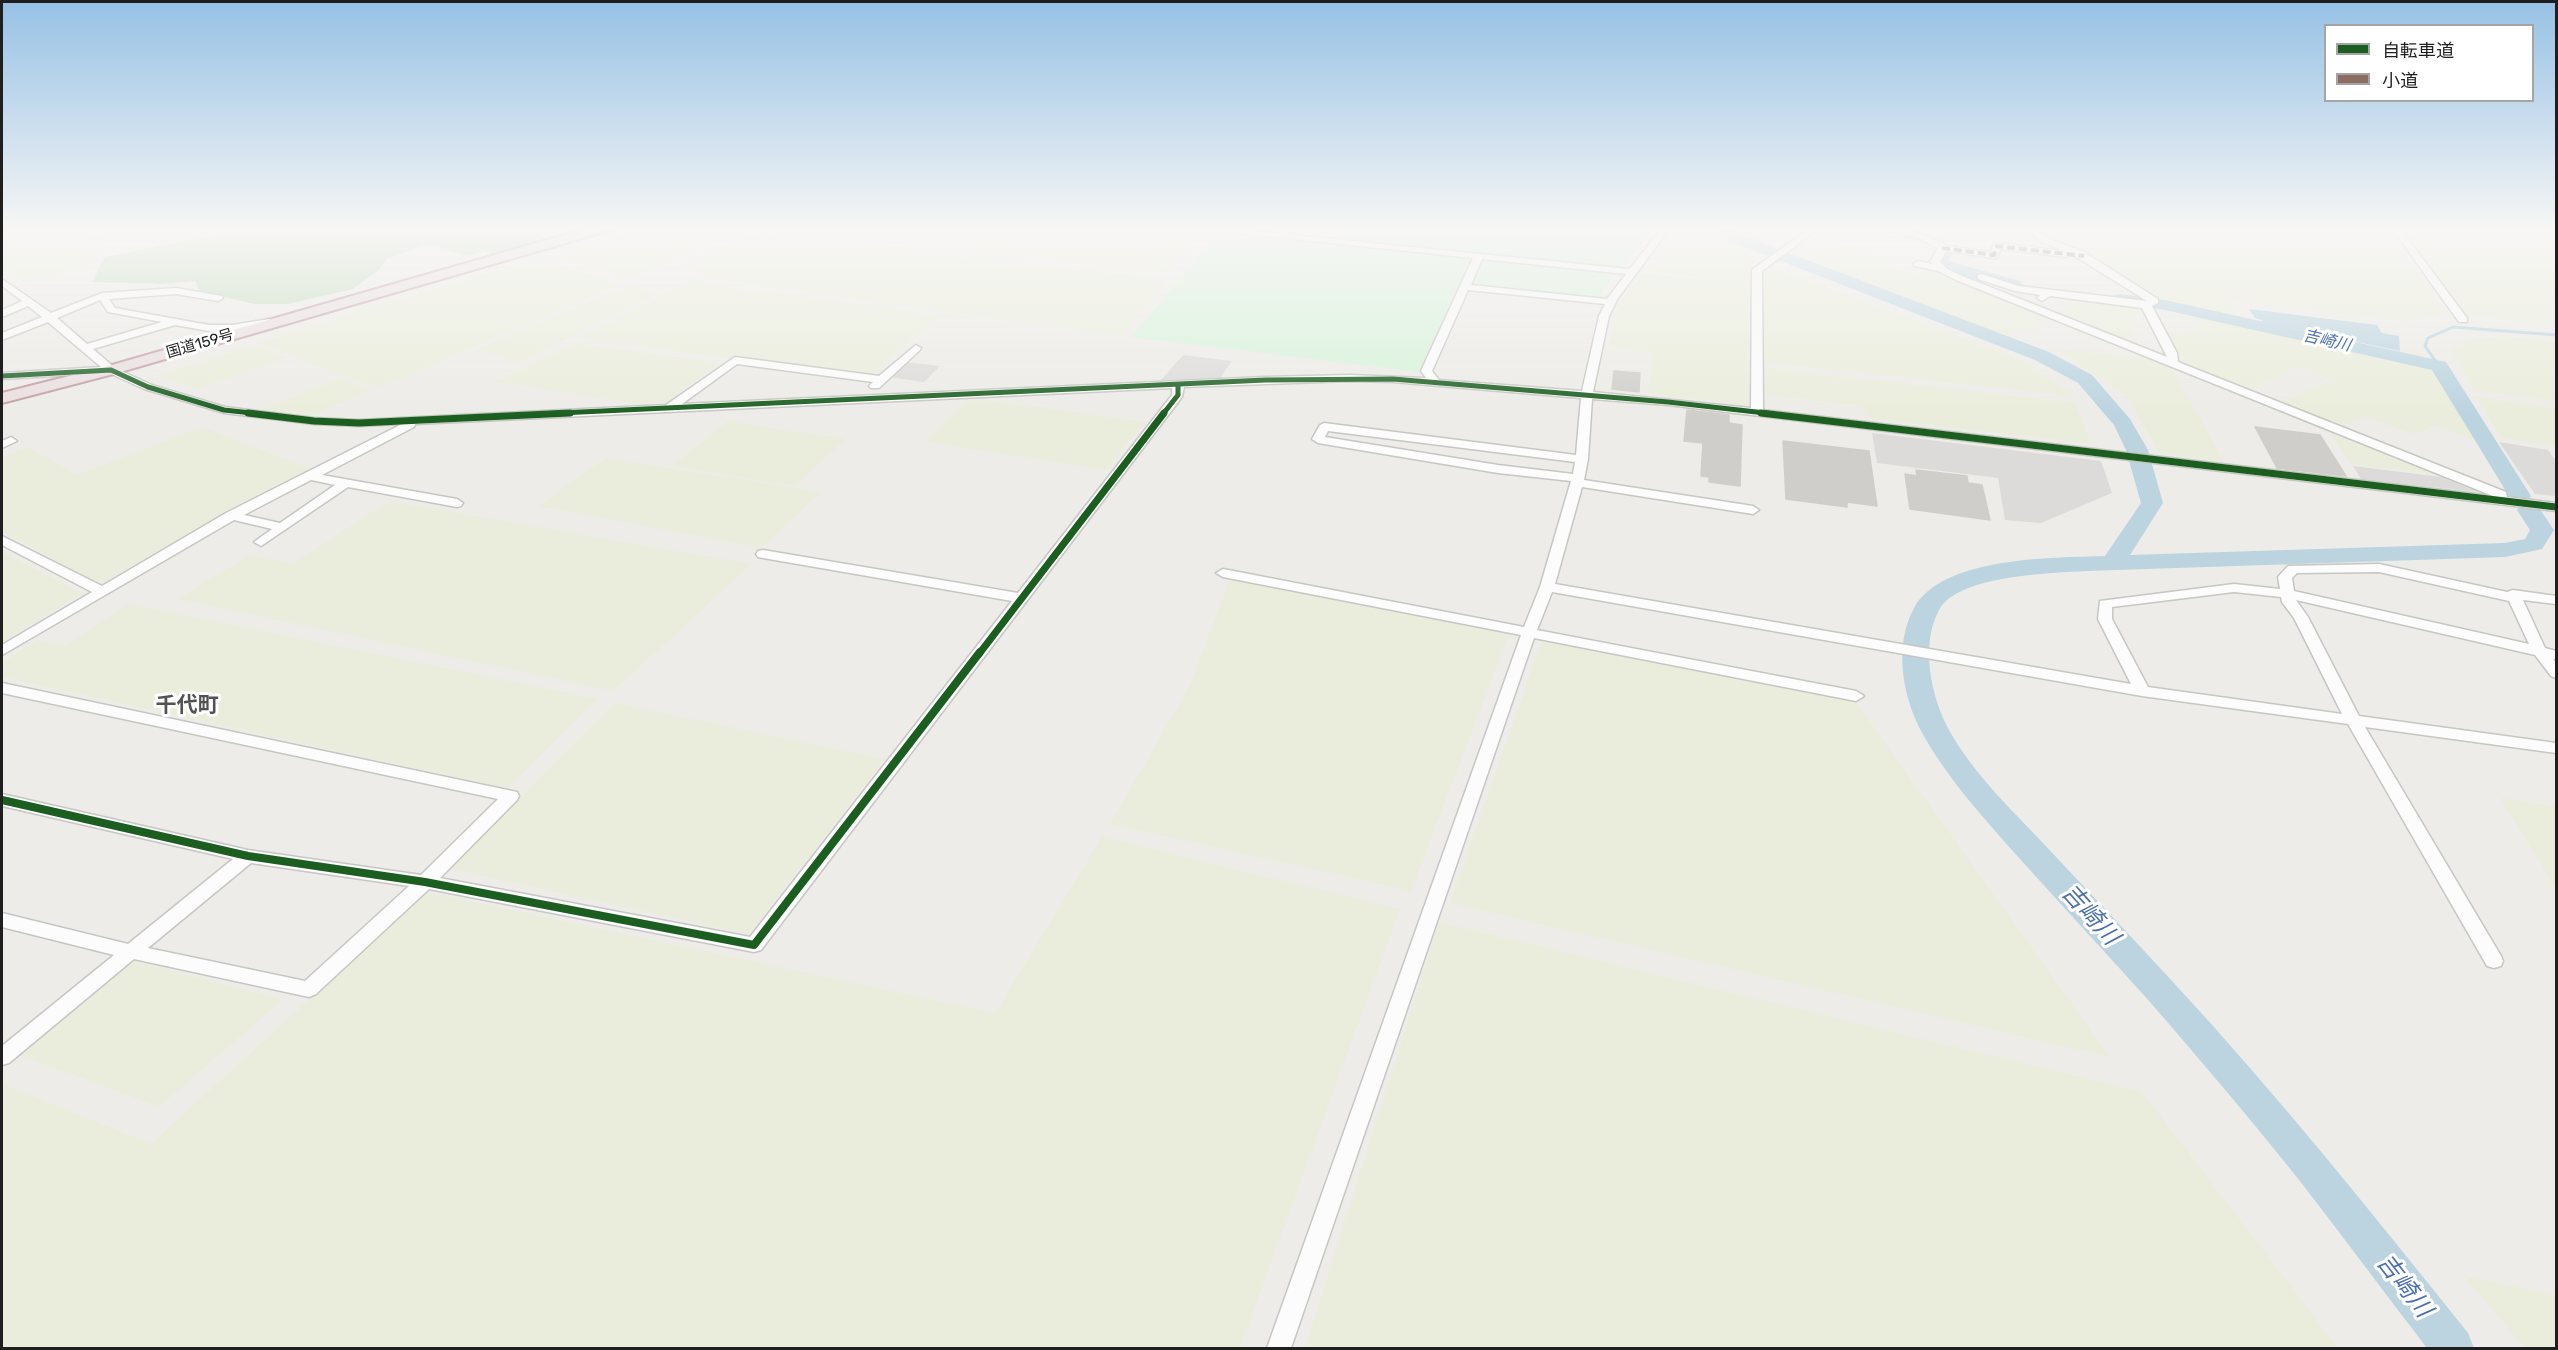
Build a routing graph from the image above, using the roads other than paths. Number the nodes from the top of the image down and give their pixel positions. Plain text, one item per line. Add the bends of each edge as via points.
1 (12, 290) edge
2 (388, 290) edge
3 (1464, 290) edge
4 (1502, 290) edge
5 (1619, 290) edge
6 (1757, 290) edge
7 (1989, 290) edge
8 (2026, 290) edge
9 (2137, 290) edge
10 (2441, 290) edge
11 (2048, 293) junction
12 (102, 296) junction
13 (218, 298) dead end
14 (1611, 302) junction
15 (29, 303) junction
16 (2149, 304) junction
17 (2030, 306) junction
18 (2, 314) edge
19 (48, 316) junction
20 (2463, 320) dead end
21 (177, 321) junction
22 (281, 321) junction
23 (2, 337) edge
24 (85, 348) junction
25 (916, 348) dead end
26 (2172, 363) junction
27 (111, 370) junction
28 (2, 376) edge
29 (881, 380) junction
30 (1435, 382) junction
31 (1179, 386) junction
32 (1587, 393) junction
33 (2, 398) edge
34 (860, 400) junction
35 (668, 409) junction
36 (1757, 413) junction
37 (416, 422) junction
38 (1582, 459) junction
39 (307, 476) junction
40 (1577, 480) junction
41 (346, 483) junction
42 (2516, 502) junction
43 (457, 503) dead end
44 (2539, 505) junction
45 (2556, 507) edge
46 (1753, 510) dead end
47 (231, 516) junction
48 (2556, 516) edge
49 (283, 527) junction
50 (2, 540) edge
51 (261, 542) dead end
52 (763, 554) dead end
53 (1223, 573) dead end
54 (1547, 587) junction
55 (102, 591) junction
56 (2288, 594) junction
57 (1021, 598) junction
58 (2514, 598) junction
59 (2556, 600) edge
60 (1529, 632) junction
61 (2539, 650) junction
62 (2, 651) edge
63 (2556, 655) edge
64 (2556, 674) edge
65 (2, 688) edge
66 (2142, 691) junction
67 (1857, 696) dead end
68 (2354, 721) junction
69 (2556, 748) edge
70 (2, 800) edge
71 (248, 856) junction
72 (425, 882) junction
73 (2, 920) edge
74 (129, 951) junction
75 (2494, 961) dead end
76 (2, 1057) edge
77 (1279, 1348) edge

1 - 15 street
2 - 22 highway, 国道159号
3 - 30 street via 1426,371
4 - 14 street
5 - 14 street
6 - 36 street
7 - 17 street
8 - 11 street
9 - 16 street via 2154,301
10 - 20 street
11 - 16 street
11 - 17 street
12 - 13 street via 176,291
12 - 19 street
12 - 21 street via 112,310
14 - 32 street via 1604,316
15 - 18 street
15 - 19 street
16 - 26 street via 2172,353
17 - 26 street
19 - 23 street
19 - 24 street
21 - 22 street via 232,328
21 - 24 street
22 - 27 highway, 国道159号
24 - 27 street
25 - 29 street
26 - 42 street
27 - 28 street
27 - 33 highway, 国道159号
27 - 37 street via 148,387 224,410 314,422
29 - 34 street
29 - 35 street via 735,360
30 - 31 street via 1350,378
30 - 32 street
31 - 34 street
31 - 57 street via 1178,395
32 - 36 street
32 - 38 street
34 - 35 street
35 - 37 street
36 - 42 street
37 - 39 street
38 - 40 street
38 - 40 street via 1324,427 1318,439
39 - 41 street
39 - 47 street
40 - 46 street
40 - 54 street
41 - 43 street
41 - 49 street
42 - 44 street
44 - 45 street
44 - 48 street
47 - 49 street
47 - 55 street
49 - 51 street
50 - 55 street
52 - 57 street
53 - 60 street
54 - 60 street
54 - 66 street
55 - 62 street
56 - 58 street via 2285,577 2293,569 2365,566
56 - 61 street
56 - 66 street via 2234,588 2105,604 2105,619
56 - 68 street
57 - 72 street via 754,945
58 - 59 street via 2513,594
58 - 61 street
60 - 67 street
60 - 77 street
61 - 63 street
61 - 64 street
65 - 72 street via 511,796
66 - 68 street
68 - 69 street
68 - 75 street
70 - 71 street
71 - 72 street
71 - 74 street
72 - 74 street via 309,988
73 - 74 street
74 - 76 street

